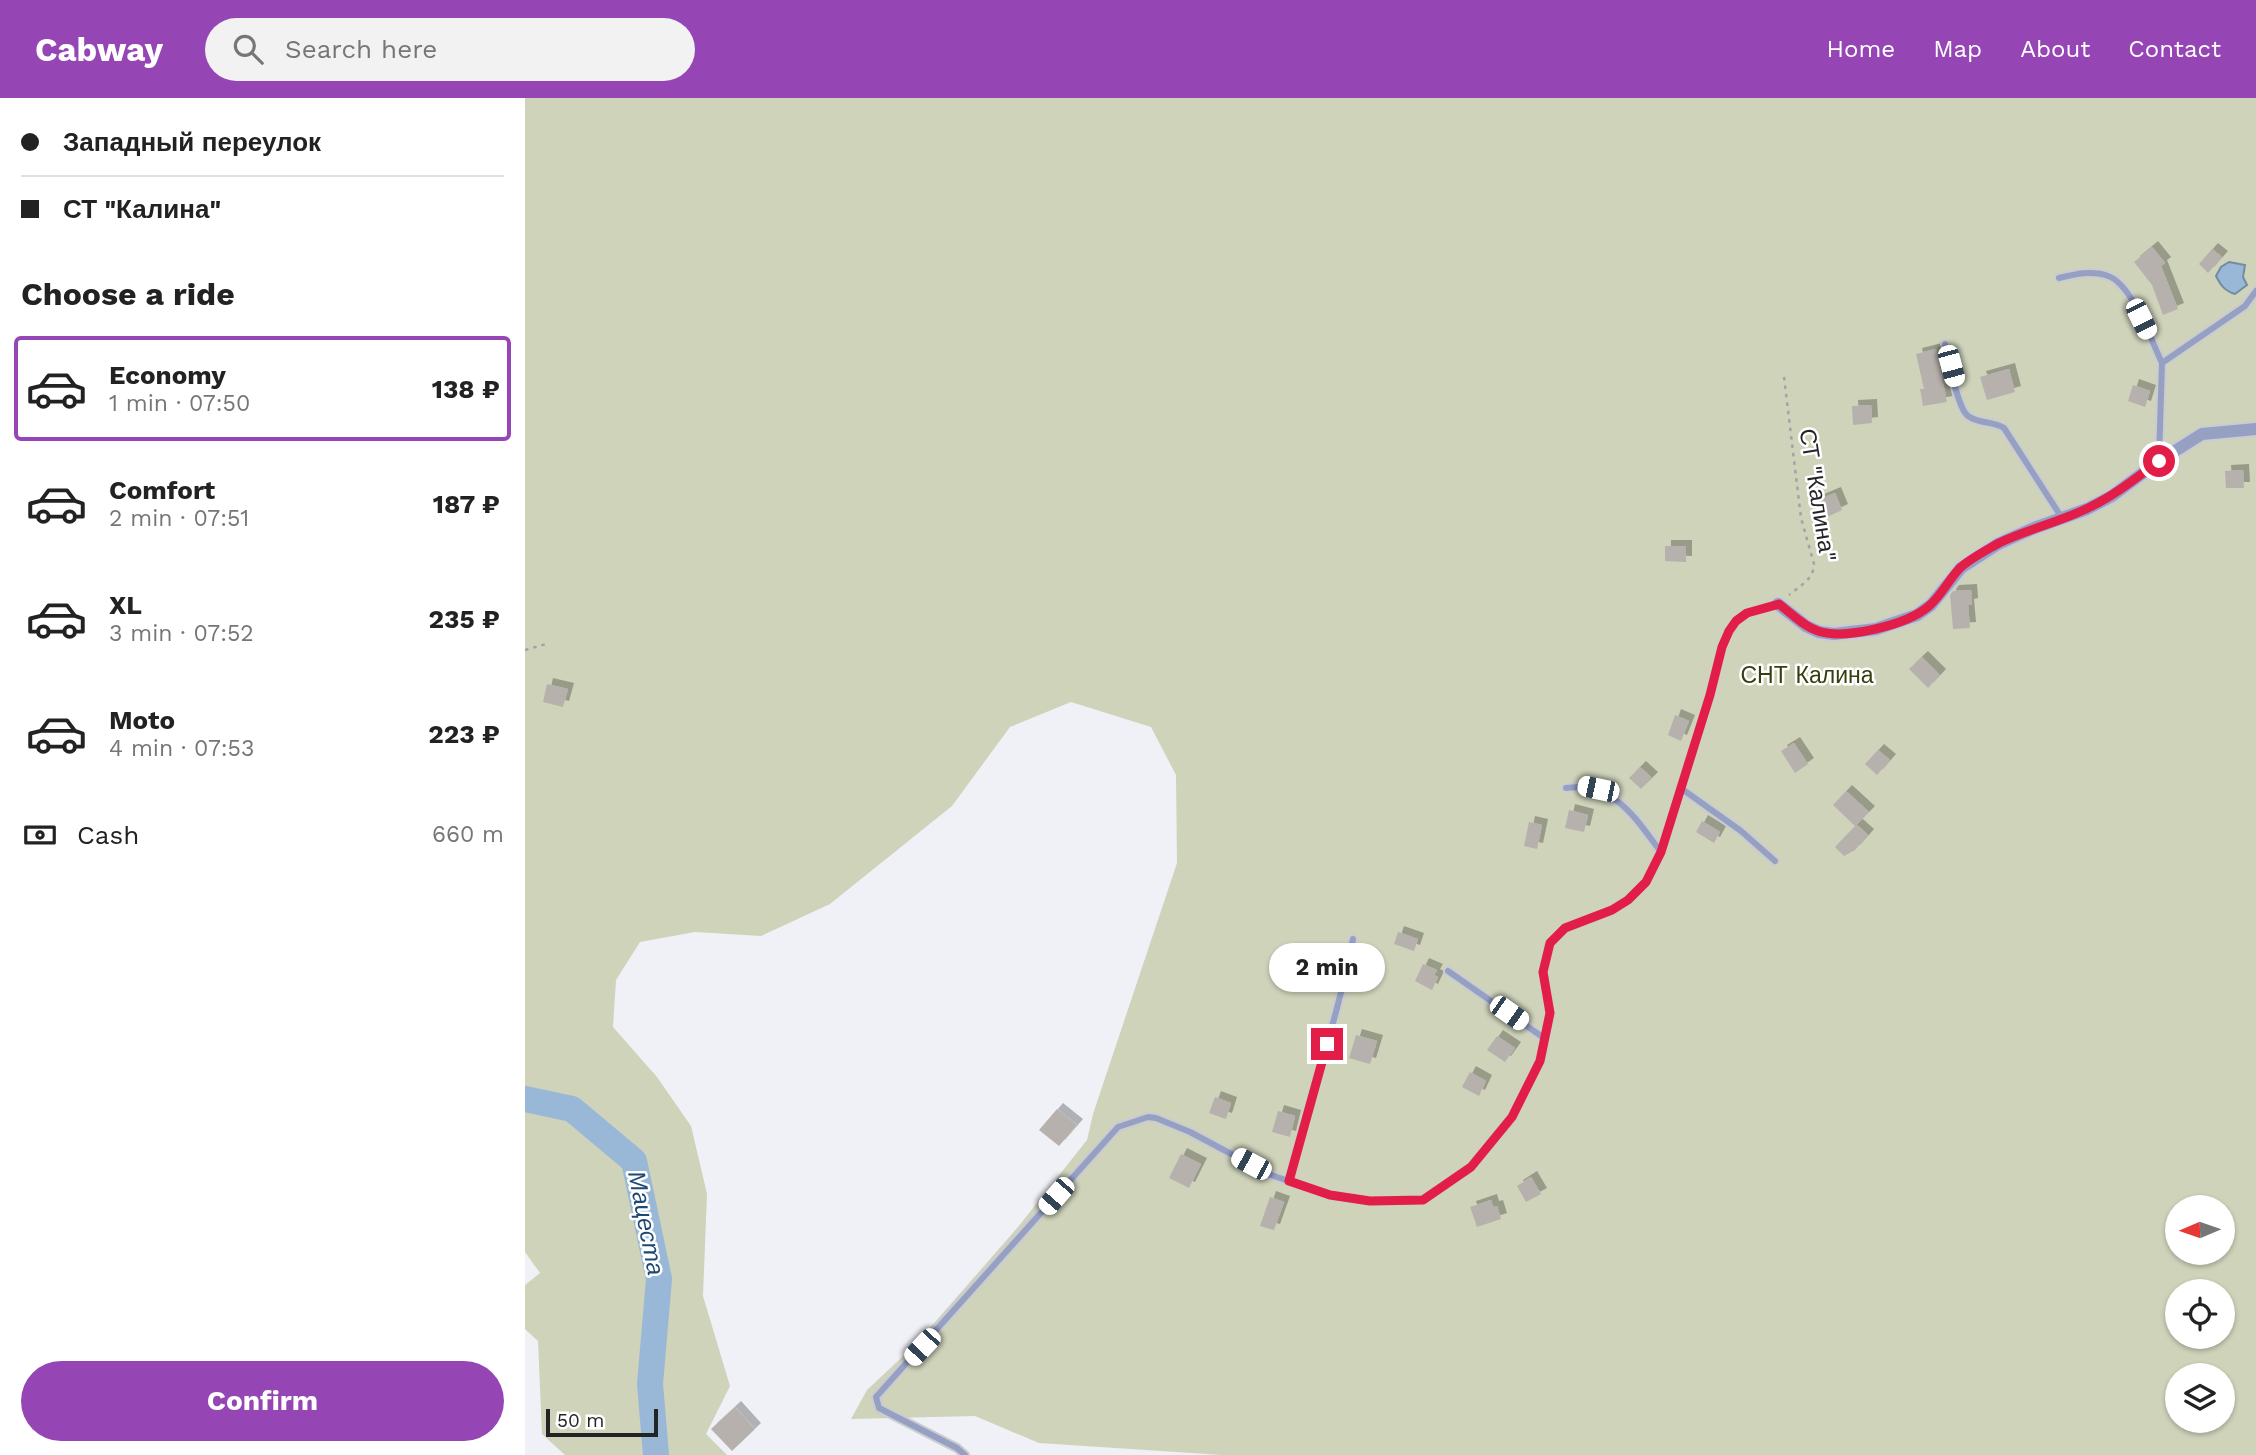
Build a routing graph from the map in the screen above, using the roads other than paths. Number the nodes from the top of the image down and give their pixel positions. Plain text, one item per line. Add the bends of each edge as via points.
1 (2060, 278) dead end
2 (2256, 291) edge
3 (1945, 344) dead end
4 (2162, 363) junction
5 (2256, 429) edge
6 (2159, 461) junction
7 (2062, 518) junction
8 (1779, 604) joint
9 (1566, 788) dead end
10 (1682, 789) junction
11 (1661, 852) junction
12 (1775, 862) dead end
13 (1353, 939) dead end
14 (1448, 971) dead end
15 (1544, 1038) junction
16 (1289, 1181) junction
17 (965, 1455) edge

1 - 4 lane via 2101,274 2122,284
2 - 4 lane via 2245,306
3 - 7 lane via 1963,410 1974,419 2004,428
4 - 6 lane
5 - 6 street via 2202,435
6 - 7 street via 2112,496
7 - 8 street via 1998,544 1961,568 1917,615 1876,629 1819,632
8 - 10 lane via 1747,613 1729,631
9 - 11 lane via 1598,789 1619,801
10 - 11 lane
10 - 12 lane
11 - 15 lane via 1646,882 1628,900 1565,928 1550,943 1543,972 1550,1013
13 - 16 lane via 1343,992
14 - 15 lane
15 - 16 lane via 1540,1061 1512,1117 1471,1167 1423,1200 1370,1201 1330,1195
16 - 17 lane via 1156,1118 1118,1127 876,1397 879,1408

